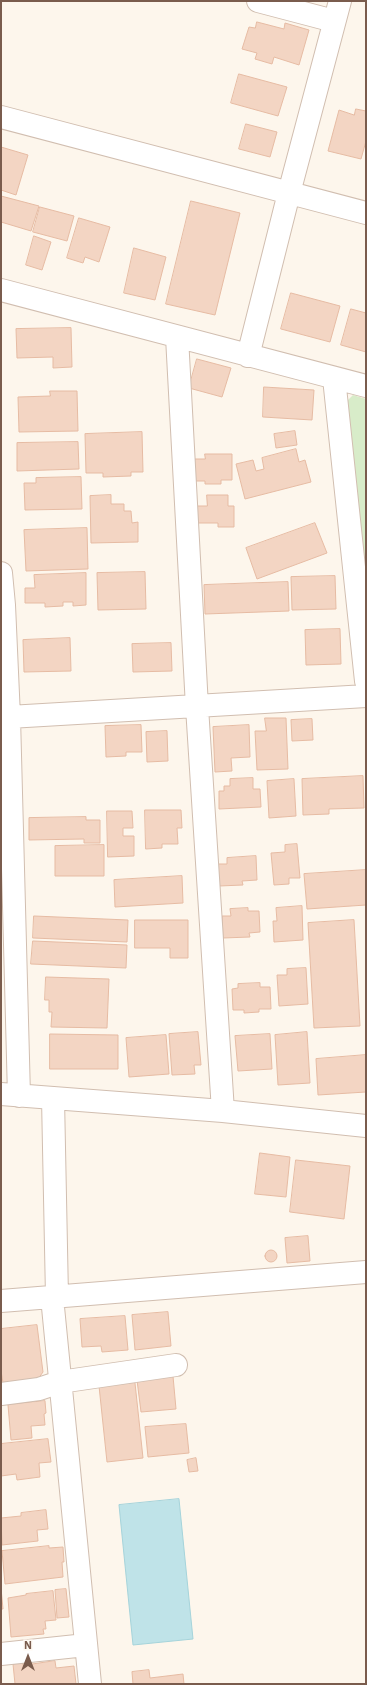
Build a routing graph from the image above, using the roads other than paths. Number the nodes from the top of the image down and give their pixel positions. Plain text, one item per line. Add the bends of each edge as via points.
1 (258, 1) edge
2 (337, 11) edge
3 (1, 117) edge
4 (289, 193) junction
5 (366, 213) edge
6 (1, 290) edge
7 (177, 337) junction
8 (248, 356) junction
9 (334, 378) junction
10 (366, 386) edge
11 (1, 573) edge
12 (3, 605) edge
13 (366, 681) edge
14 (366, 696) edge
15 (197, 707) junction
16 (9, 717) junction
17 (7, 836) edge
18 (10, 1095) edge
19 (53, 1098) junction
20 (223, 1112) junction
21 (366, 1126) edge
22 (366, 1272) edge
23 (54, 1297) junction
24 (1, 1301) edge
25 (176, 1365) dead end
26 (60, 1382) junction
27 (1, 1394) edge
28 (86, 1645) junction
29 (1, 1654) edge
30 (90, 1684) edge

1 - 2 street
2 - 4 street
3 - 4 street
4 - 5 street
4 - 8 street
6 - 7 street
7 - 8 street
7 - 15 street
8 - 9 street
9 - 10 street
9 - 13 street
11 - 12 street
12 - 16 street
14 - 15 street
15 - 16 street
15 - 20 street
16 - 17 street
17 - 18 street
18 - 19 street
19 - 20 street
19 - 23 street
20 - 21 street
22 - 23 street
23 - 24 street
23 - 26 street
25 - 26 street
26 - 27 street via 39,1389
26 - 28 street
28 - 29 street
28 - 30 street

